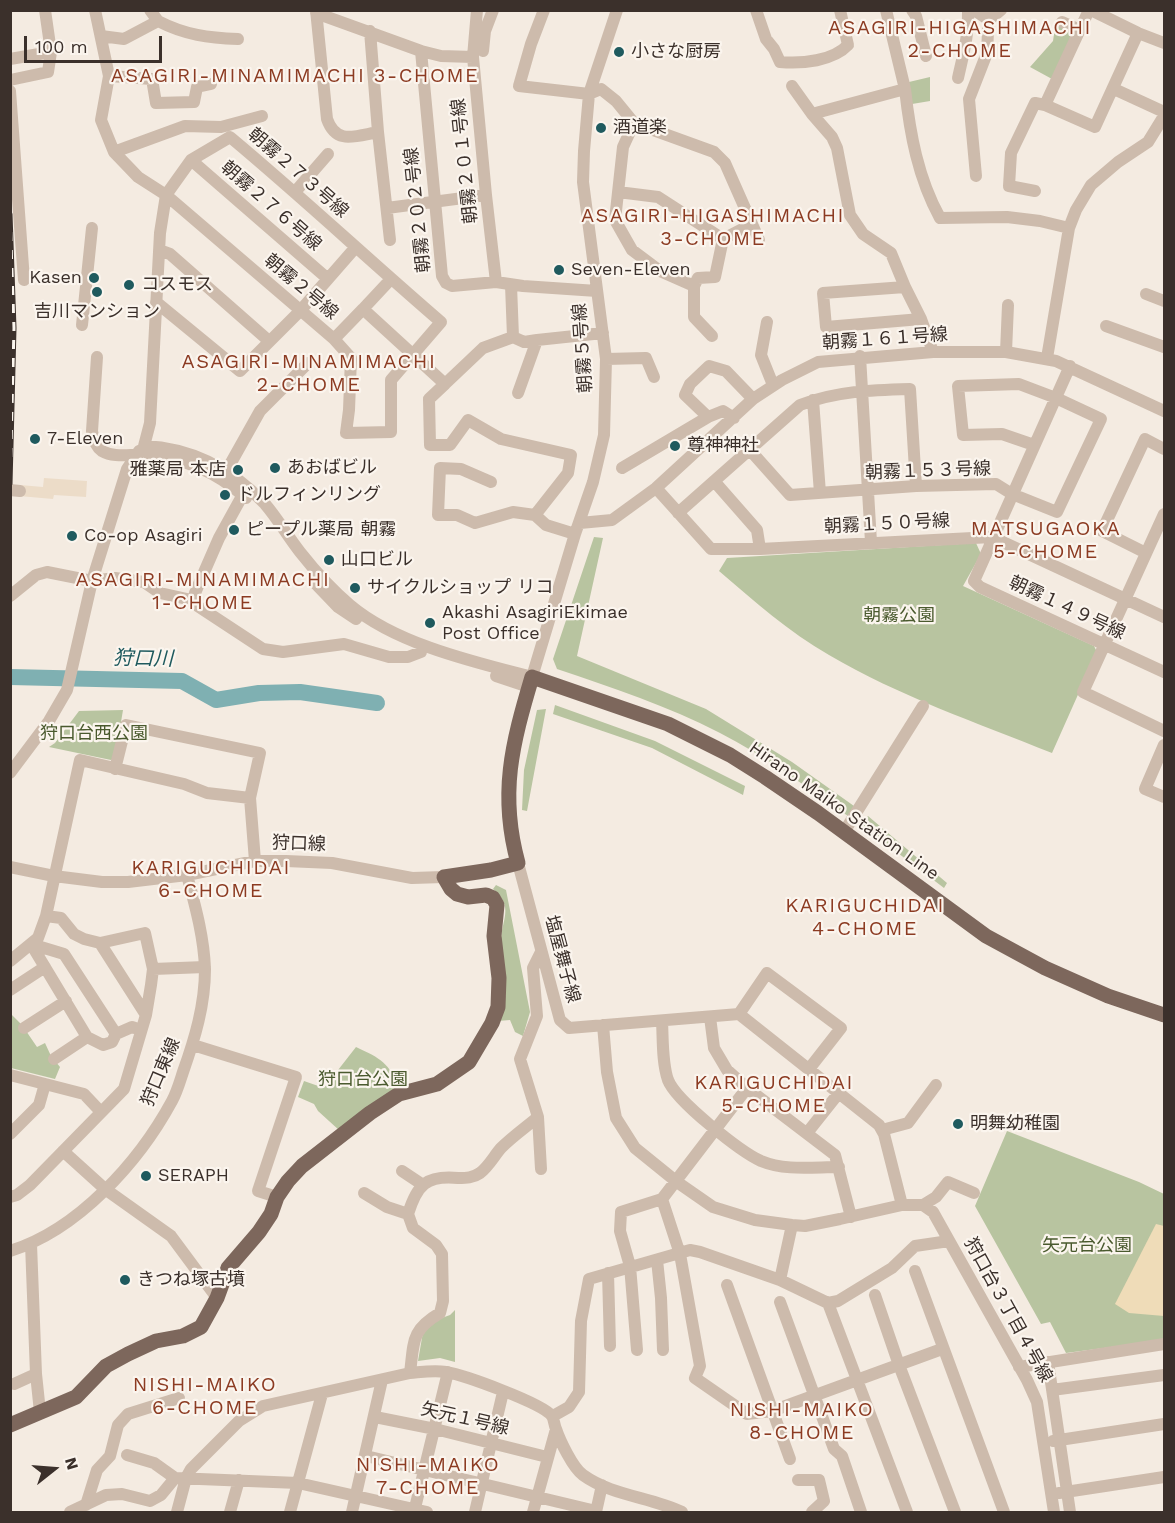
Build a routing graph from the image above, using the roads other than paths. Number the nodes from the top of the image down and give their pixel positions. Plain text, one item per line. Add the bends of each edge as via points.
1 (45, 10) edge
2 (95, 10) edge
3 (150, 10) edge
4 (477, 10) edge
5 (493, 10) edge
6 (544, 10) edge
7 (617, 10) edge
8 (756, 10) edge
9 (840, 10) edge
10 (886, 10) edge
11 (912, 10) edge
12 (1001, 10) edge
13 (1090, 10) edge
14 (968, 11) edge
15 (316, 12) edge
16 (989, 15) edge
17 (158, 21) junction
18 (1062, 22) dead end
19 (1080, 30) junction
20 (370, 31) junction
21 (1138, 33) junction
22 (101, 36) junction
23 (238, 39) dead end
24 (1164, 43) edge
25 (421, 51) junction
26 (51, 52) junction
27 (478, 54) junction
28 (927, 56) dead end
29 (10, 59) edge
30 (109, 76) junction
31 (958, 78) dead end
32 (10, 80) edge
33 (211, 84) dead end
34 (792, 86) dead end
35 (905, 89) junction
36 (1114, 89) junction
37 (10, 91) edge
38 (589, 94) junction
39 (1045, 105) junction
40 (812, 114) junction
41 (1164, 114) edge
42 (262, 116) dead end
43 (634, 123) junction
44 (378, 132) junction
45 (114, 152) junction
46 (328, 154) dead end
47 (191, 160) junction
48 (976, 176) dead end
49 (1035, 191) dead end
50 (295, 192) junction
51 (618, 192) junction
52 (166, 195) junction
53 (486, 195) junction
54 (435, 201) junction
55 (387, 208) junction
56 (752, 224) junction
57 (92, 228) dead end
58 (1069, 228) junction
59 (723, 238) junction
60 (390, 240) dead end
61 (759, 240) dead end
62 (355, 248) junction
63 (159, 250) junction
64 (328, 279) junction
65 (391, 279) junction
66 (24, 280) dead end
67 (496, 282) junction
68 (511, 285) junction
69 (694, 286) junction
70 (905, 287) junction
71 (597, 291) junction
72 (1146, 294) dead end
73 (156, 302) junction
74 (1164, 302) edge
75 (1008, 305) dead end
76 (363, 309) junction
77 (300, 311) junction
78 (921, 319) junction
79 (767, 322) dead end
80 (82, 325) dead end
81 (1106, 326) dead end
82 (603, 333) junction
83 (712, 336) dead end
84 (513, 337) junction
85 (334, 339) junction
86 (537, 340) junction
87 (269, 342) junction
88 (1164, 347) edge
89 (933, 352) junction
90 (1006, 352) junction
91 (414, 354) junction
92 (97, 357) dead end
93 (860, 357) junction
94 (1047, 358) junction
95 (606, 359) junction
96 (308, 363) dead end
97 (1070, 366) junction
98 (654, 376) dead end
99 (445, 384) junction
100 (773, 386) junction
101 (862, 390) junction
102 (518, 393) dead end
103 (1056, 398) junction
104 (753, 399) junction
105 (813, 400) junction
106 (1164, 411) edge
107 (708, 417) junction
108 (734, 418) junction
109 (1034, 445) junction
110 (749, 449) junction
111 (1164, 449) edge
112 (140, 450) junction
113 (622, 468) dead end
114 (224, 475) junction
115 (714, 481) junction
116 (491, 482) dead end
117 (916, 486) junction
118 (656, 488) junction
119 (245, 491) junction
120 (868, 491) junction
121 (820, 493) junction
122 (1012, 494) junction
123 (678, 513) junction
124 (1164, 514) edge
125 (535, 515) junction
126 (578, 528) junction
127 (992, 537) junction
128 (872, 542) junction
129 (760, 549) junction
130 (1146, 553) junction
131 (92, 581) junction
132 (10, 596) edge
133 (1125, 599) junction
134 (193, 603) junction
135 (1164, 617) edge
136 (1105, 646) junction
137 (421, 652) junction
138 (1164, 672) edge
139 (531, 682) junction
140 (923, 706) dead end
141 (1164, 731) edge
142 (1164, 745) edge
143 (115, 769) junction
144 (10, 772) edge
145 (1164, 797) edge
146 (250, 798) junction
147 (844, 832) junction
148 (255, 861) junction
149 (518, 863) junction
150 (10, 867) edge
151 (187, 875) junction
152 (54, 876) junction
153 (444, 877) junction
154 (46, 916) junction
155 (31, 944) junction
156 (100, 944) junction
157 (541, 952) junction
158 (10, 961) edge
159 (45, 967) junction
160 (205, 967) junction
161 (153, 969) junction
162 (10, 990) edge
163 (66, 1001) junction
164 (739, 1014) junction
165 (146, 1015) junction
166 (1164, 1015) edge
167 (710, 1017) junction
168 (662, 1021) junction
169 (1164, 1024) edge
170 (603, 1025) junction
171 (24, 1028) dead end
172 (141, 1030) junction
173 (116, 1034) junction
174 (87, 1037) junction
175 (193, 1045) junction
176 (54, 1059) dead end
177 (809, 1069) junction
178 (10, 1075) edge
179 (45, 1084) junction
180 (936, 1085) dead end
181 (747, 1088) junction
182 (838, 1094) junction
183 (101, 1112) junction
184 (538, 1117) junction
185 (717, 1130) junction
186 (882, 1130) junction
187 (807, 1133) junction
188 (10, 1134) edge
189 (63, 1151) junction
190 (839, 1167) junction
191 (541, 1169) dead end
192 (402, 1171) dead end
193 (677, 1182) junction
194 (423, 1185) junction
195 (105, 1189) junction
196 (364, 1193) dead end
197 (974, 1193) dead end
198 (10, 1197) edge
199 (277, 1197) junction
200 (662, 1199) junction
201 (902, 1204) junction
202 (923, 1205) junction
203 (408, 1214) junction
204 (851, 1217) junction
205 (792, 1225) junction
206 (949, 1241) junction
207 (31, 1244) junction
208 (10, 1251) edge
209 (680, 1254) junction
210 (657, 1260) junction
211 (630, 1266) junction
212 (915, 1271) dead end
213 (608, 1273) junction
214 (780, 1280) junction
215 (727, 1285) dead end
216 (875, 1295) dead end
217 (218, 1298) junction
218 (780, 1302) dead end
219 (828, 1303) junction
220 (1164, 1344) edge
221 (610, 1346) dead end
222 (942, 1349) junction
223 (637, 1350) dead end
224 (663, 1350) dead end
225 (1048, 1362) junction
226 (899, 1365) junction
227 (1020, 1367) junction
228 (448, 1372) junction
229 (410, 1373) junction
230 (36, 1374) junction
231 (1164, 1375) edge
232 (382, 1380) junction
233 (857, 1380) junction
234 (12, 1383) edge
235 (1052, 1390) junction
236 (503, 1392) junction
237 (322, 1394) junction
238 (815, 1396) junction
239 (179, 1398) dead end
240 (772, 1411) junction
241 (40, 1412) junction
242 (375, 1417) junction
243 (554, 1423) junction
244 (1164, 1424) edge
245 (10, 1425) edge
246 (435, 1429) junction
247 (1060, 1440) junction
248 (1044, 1442) junction
249 (491, 1443) junction
250 (127, 1455) dead end
251 (366, 1456) junction
252 (547, 1457) junction
253 (790, 1459) dead end
254 (425, 1470) junction
255 (1164, 1477) edge
256 (181, 1478) junction
257 (238, 1480) junction
258 (798, 1480) dead end
259 (298, 1483) junction
260 (481, 1484) junction
261 (602, 1485) junction
262 (1066, 1492) junction
263 (1052, 1495) junction
264 (356, 1496) junction
265 (537, 1498) junction
266 (86, 1505) junction
267 (666, 1509) edge
268 (419, 1511) edge
269 (70, 1512) edge
270 (177, 1512) edge
271 (230, 1512) edge
272 (290, 1512) edge
273 (352, 1512) edge
274 (475, 1512) edge
275 (533, 1512) edge
276 (596, 1512) edge
277 (682, 1512) edge
278 (812, 1512) edge
279 (861, 1512) edge
280 (907, 1512) edge
281 (955, 1512) edge
282 (1004, 1512) edge
283 (1054, 1512) edge
284 (1070, 1512) edge

1 - 26 street
2 - 22 street, 朝霧２号線
3 - 17 street
4 - 27 street
5 - 27 street
6 - 38 street via 519,86
7 - 38 street, 朝霧５号線
8 - 9 street via 766,39 780,62 798,64 841,52 848,45
10 - 35 street
11 - 28 street
12 - 16 street
13 - 19 street
13 - 21 street
14 - 16 street
14 - 31 street via 966,45
15 - 20 street
15 - 44 street via 330,129 345,137
16 - 48 street via 987,53 969,99
17 - 22 street via 124,39
17 - 23 street via 202,37
18 - 19 street
19 - 39 street
20 - 25 street
20 - 44 street
21 - 24 street
21 - 36 street
22 - 30 street, 朝霧２号線
25 - 27 street via 441,57
25 - 54 street, 朝霧２０２号線
26 - 29 street
26 - 32 street via 48,72
27 - 53 street, 朝霧２０１号線
30 - 33 street via 152,79 156,103 194,102 198,87
30 - 45 street, 朝霧２号線 via 101,120
34 - 40 street
35 - 40 street
35 - 58 street via 910,134 927,195 940,218 1007,217
36 - 39 street via 1095,127
36 - 41 street
37 - 66 street
38 - 43 street via 601,89
38 - 71 street, 朝霧５号線 via 583,182
39 - 49 street via 1035,103 1011,153 1008,186
40 - 70 street via 837,148 850,215 863,234 891,253
41 - 58 street via 1148,142 1091,185
42 - 45 street via 221,127 185,126
43 - 51 street via 623,147
43 - 56 street via 714,152 725,163
44 - 55 street
45 - 52 street, 朝霧２号線 via 138,177
46 - 50 street
47 - 50 street, 朝霧２７３号線 via 230,137
47 - 52 street, 朝霧２７３号線
47 - 64 street, 朝霧２７６号線
50 - 62 street, 朝霧２７３号線
51 - 59 street via 658,197
51 - 69 street via 615,220 632,250 660,271
52 - 63 street, 朝霧２７３号線
52 - 77 street, 朝霧２号線
53 - 54 street
53 - 67 street, 朝霧２０１号線
54 - 55 street
54 - 67 street, 朝霧２０２号線 via 442,276 446,283 452,286
55 - 60 street
56 - 59 street
56 - 61 street
57 - 80 street
58 - 94 street
59 - 69 street via 715,277 698,278
62 - 64 street
62 - 65 street, 朝霧２７３号線
63 - 73 street, 朝霧２７３号線
63 - 87 street via 170,254
64 - 77 street
65 - 76 street
65 - 91 street, 朝霧２７３号線 via 441,322
67 - 68 street, 朝霧２０２号線
68 - 71 street, 朝霧２０２号線
68 - 84 street
69 - 83 street via 694,316
70 - 78 street
70 - 78 street via 823,293 826,327
71 - 82 street, 朝霧５号線
72 - 74 street
73 - 87 street via 240,371
73 - 112 street, 朝霧２７３号線 via 150,423
75 - 90 street
76 - 85 street, 朝霧２号線
76 - 91 street, 朝霧２号線
77 - 85 street, 朝霧２号線
77 - 87 street
78 - 89 street
79 - 100 street via 761,355
81 - 88 street
82 - 86 street
82 - 95 street, 朝霧５号線
84 - 86 street via 524,342
84 - 99 street via 483,348
85 - 91 street via 351,358 346,433 391,432 391,380
86 - 102 street
89 - 90 street, 朝霧１６１号線
89 - 93 street, 朝霧１６１号線
90 - 94 street, 朝霧１６１号線
91 - 99 street, 朝霧２号線
92 - 112 street via 93,441 101,450 113,454
93 - 100 street, 朝霧１６１号線 via 818,362
93 - 101 street
94 - 97 street, 朝霧１６１号線
95 - 98 street via 646,358
95 - 126 street, 朝霧５号線 via 604,435
96 - 114 street via 260,411
97 - 103 street, 朝霧１４９号線
97 - 106 street, 朝霧１６１号線
99 - 125 street via 429,399 430,445 450,445 468,420 501,439 571,455 568,473
100 - 104 street, 朝霧１６１号線
101 - 105 street
101 - 117 street via 910,389
101 - 120 street
103 - 109 street, 朝霧１４９号線
103 - 109 street via 1020,384 958,386 963,435 1002,434
103 - 122 street, 朝霧１５３号線 via 1101,419 1057,512
104 - 107 street via 726,371 709,366 690,384 685,395
104 - 108 street, 朝霧１６１号線
105 - 110 street via 800,405
105 - 121 street
107 - 108 street via 723,411
107 - 113 street
108 - 118 street, 朝霧１６１号線
109 - 122 street, 朝霧１４９号線
110 - 115 street
110 - 121 street, 朝霧１５３号線 via 790,495
111 - 130 street via 1145,439 1102,531
112 - 114 street
112 - 131 street, 朝霧２７３号線 via 127,469
114 - 119 street
115 - 123 street
115 - 129 street via 757,530
116 - 125 street via 461,469 440,468 438,515 457,515 475,523 513,512
117 - 120 street, 朝霧１５３号線
117 - 122 street, 朝霧１５３号線 via 996,484
118 - 123 street, 朝霧１５０号線
118 - 126 street, 朝霧１６１号線 via 612,520
119 - 134 street via 219,538
119 - 137 street via 338,607 386,639
119 - 139 street via 265,505 321,578 351,606 390,633
120 - 121 street, 朝霧１５３号線
120 - 128 street
122 - 127 street, 朝霧１４９号線
123 - 129 street, 朝霧１５０号線 via 711,549
124 - 130 street
125 - 126 street via 546,525
126 - 139 street, 朝霧５号線
127 - 128 street, 朝霧１５０号線
127 - 133 street, 朝霧１５０号線
127 - 136 street, 朝霧１４９号線 via 974,580 980,587
128 - 129 street, 朝霧１５０号線
130 - 133 street
131 - 132 street via 47,572 36,575
131 - 134 street via 115,578 144,582 160,593
131 - 144 street, 朝霧２７３号線 via 67,690
133 - 135 street, 朝霧１５０号線
133 - 136 street
134 - 137 street via 263,649 283,652 344,644 389,657
136 - 138 street, 朝霧１４９号線
136 - 141 street via 1083,692
137 - 139 street
139 - 147 main road, Hirano Maiko Station Line via 668,724 730,755
139 - 149 main road via 510,759 508,785 510,828
139 - 169 main road, Hirano Maiko Station Line via 666,729 721,757 1011,957 1069,987
140 - 147 street
142 - 145 street via 1145,789
143 - 146 street via 207,793
143 - 146 street via 126,725 185,736 260,753
143 - 152 street via 80,760
146 - 148 street
147 - 166 main road, Hirano Maiko Station Line via 1013,952 1108,996
148 - 151 street, 狩口線
148 - 153 street, 狩口線 via 332,863 412,878
149 - 153 main road
149 - 157 street, 塩屋舞子線
150 - 152 street, 狩口線
151 - 152 street, 狩口線 via 128,882
151 - 160 street, 狩口東線
152 - 154 street
153 - 199 main road via 457,894 486,895 497,905 494,936 499,997 492,1023 469,1062 437,1084 399,1094 370,1113 302,1166
154 - 155 street via 38,938
154 - 156 street via 61,918 74,933
155 - 158 street
155 - 159 street
155 - 173 street via 64,954
156 - 161 street via 145,933
156 - 165 street
157 - 170 street, 塩屋舞子線 via 560,1020 569,1028
157 - 184 street via 533,968 537,1016 520,1059
159 - 162 street
159 - 163 street
160 - 161 street
160 - 175 street, 狩口東線
161 - 165 street
163 - 171 street
163 - 174 street
164 - 167 street, 塩屋舞子線
164 - 177 street
164 - 177 street via 767,973 841,1028
165 - 172 street
167 - 168 street, 塩屋舞子線
167 - 181 street via 714,1048 727,1070
168 - 170 street, 塩屋舞子線
168 - 185 street via 668,1080 682,1101
170 - 193 street via 616,1118 635,1148
172 - 173 street via 132,1027
172 - 183 street via 124,1089
173 - 174 street via 112,1042 104,1045
174 - 176 street
175 - 195 street, 狩口東線 via 163,1116
175 - 199 street via 296,1077 258,1191
177 - 182 street
178 - 179 street
179 - 183 street via 84,1094
179 - 188 street via 39,1105
180 - 186 street via 908,1123
181 - 185 street
181 - 187 street
182 - 186 street
182 - 187 street
183 - 189 street
184 - 191 street
184 - 194 street via 504,1145 478,1174 438,1178
185 - 190 street via 760,1161 788,1167
185 - 193 street
186 - 201 street
187 - 190 street via 835,1155
189 - 195 street
189 - 198 street via 30,1185
190 - 204 street
192 - 194 street
193 - 200 street
193 - 205 street via 712,1206 756,1220
194 - 203 street via 417,1190
195 - 207 street, 狩口東線 via 76,1216
195 - 217 street via 171,1236
196 - 203 street
197 - 202 street via 948,1182
199 - 217 main road via 259,1232 228,1268
200 - 209 street
200 - 211 street via 621,1212 620,1231
201 - 202 street
201 - 204 street
202 - 206 street, 狩口台３丁目４号線 via 933,1212
203 - 229 street via 413,1228 436,1245 444,1266 443,1308 421,1325 416,1334
204 - 205 street
205 - 214 street
206 - 219 street via 915,1246 891,1268 838,1301
206 - 227 street, 狩口台３丁目４号線
207 - 208 street, 狩口東線
207 - 230 street
209 - 210 street
209 - 214 street via 700,1252
209 - 240 street via 700,1366 695,1378 747,1414
210 - 211 street
210 - 224 street
211 - 213 street
211 - 223 street
212 - 222 street
213 - 221 street
213 - 243 street via 589,1280 581,1321 579,1392
214 - 219 street
215 - 240 street
216 - 226 street
217 - 241 main road via 201,1327 128,1353 106,1366 76,1397
218 - 238 street
219 - 233 street
220 - 225 street
222 - 226 street
222 - 282 street
225 - 227 street
225 - 235 street
226 - 233 street
226 - 281 street
227 - 248 street, 狩口台３丁目４号線 via 1037,1402
228 - 229 street
228 - 236 street
228 - 246 street
229 - 232 street
230 - 234 street
230 - 241 street
231 - 235 street
232 - 237 street
232 - 242 street
233 - 238 street
233 - 280 street
235 - 247 street
236 - 243 street via 544,1409
236 - 249 street
237 - 256 street via 263,1406 239,1421
237 - 259 street
238 - 240 street
238 - 279 street
239 - 266 street via 128,1414 117,1425 110,1456 97,1470
240 - 253 street
241 - 245 main road
242 - 246 street, 矢元１号線
242 - 251 street
243 - 252 street
243 - 261 street via 577,1470
244 - 247 street
246 - 249 street, 矢元１号線
246 - 254 street
247 - 248 street
247 - 262 street
248 - 263 street, 狩口台３丁目４号線
249 - 252 street, 矢元１号線
249 - 260 street
250 - 256 street via 154,1463
251 - 254 street
251 - 264 street
252 - 265 street
254 - 260 street
254 - 268 street
255 - 262 street
256 - 257 street
256 - 266 street via 150,1501 122,1494 106,1495
256 - 270 street
257 - 259 street
257 - 271 street
258 - 278 street via 819,1480 824,1501
259 - 264 street
259 - 272 street
260 - 265 street
260 - 274 street
261 - 267 street
261 - 276 street
262 - 263 street
262 - 284 street
263 - 283 street, 狩口台３丁目４号線
264 - 268 street
264 - 273 street
265 - 275 street
265 - 276 street
266 - 269 street
267 - 277 street

